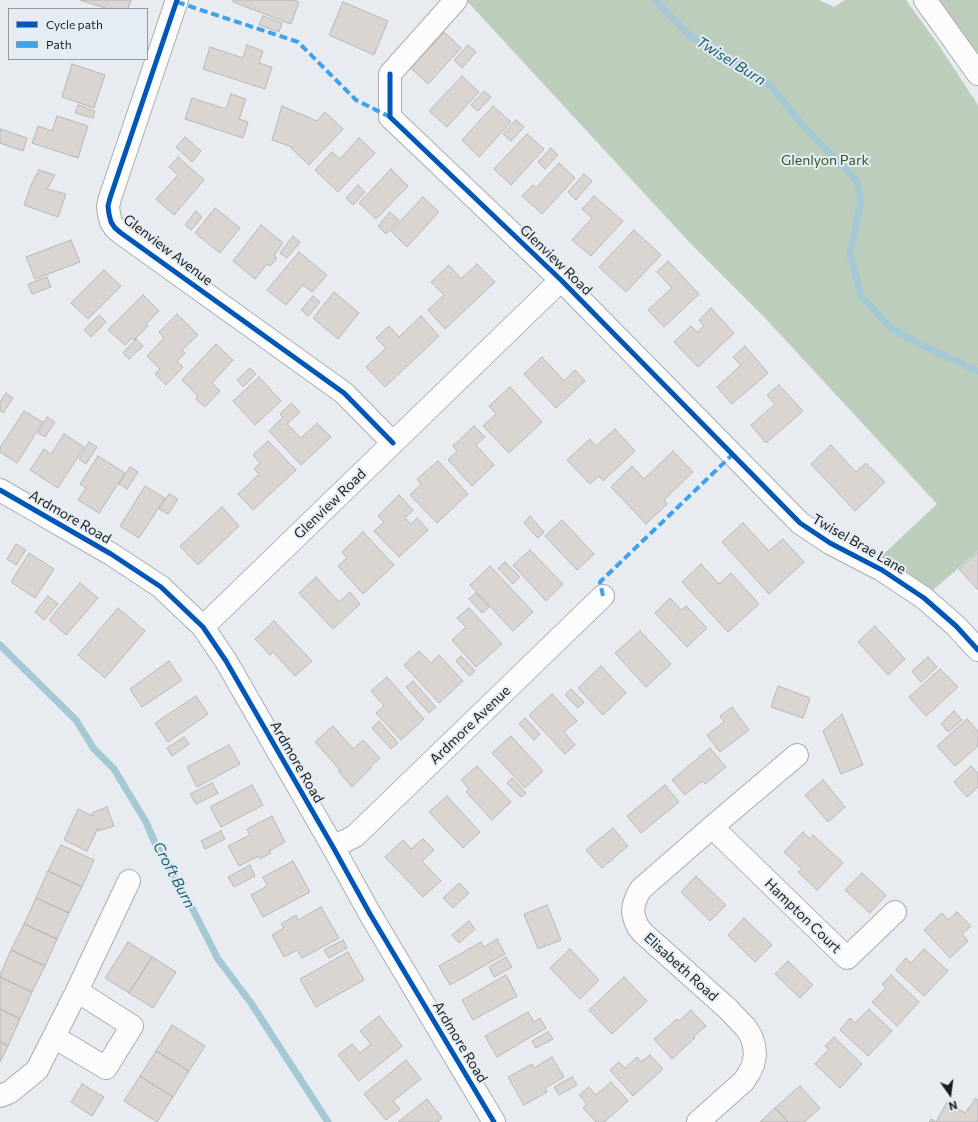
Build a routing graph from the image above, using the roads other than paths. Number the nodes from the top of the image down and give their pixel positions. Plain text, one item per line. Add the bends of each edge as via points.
1 (177, 0) edge
2 (456, 0) edge
3 (925, 0) edge
4 (978, 74) edge
5 (561, 280) junction
6 (393, 443) junction
7 (732, 455) joint
8 (0, 490) edge
9 (603, 596) dead end
10 (203, 627) junction
11 (978, 650) edge
12 (797, 755) dead end
13 (712, 827) junction
14 (333, 847) junction
15 (129, 881) dead end
16 (895, 912) dead end
17 (77, 991) junction
18 (54, 1037) junction
19 (0, 1096) edge
20 (494, 1122) edge
21 (698, 1122) edge

1 - 6 street, Glenview Avenue via 110,198 108,206 111,222 121,233 344,393
2 - 5 street, Glenview Road via 390,74 390,116
3 - 4 street
5 - 6 street, Glenview Road
5 - 7 street, Glenview Road
6 - 10 street, Glenview Road
7 - 11 street, Twisel Brae Lane via 800,524 882,570 924,598 956,626
8 - 10 street, Ardmore Road via 111,554 161,587
9 - 14 street, Ardmore Avenue via 355,836
10 - 14 street, Ardmore Road via 226,661
12 - 13 street, Elisabeth Road
13 - 16 street, Hampton Court via 847,958
13 - 21 street, Elisabeth Road via 641,889 633,912 643,933 728,1009 746,1028 754,1045 755,1055 750,1073
14 - 20 street, Ardmore Road
15 - 17 street
17 - 18 street
17 - 18 street via 132,1026 106,1068
18 - 19 street via 37,1070 10,1092

